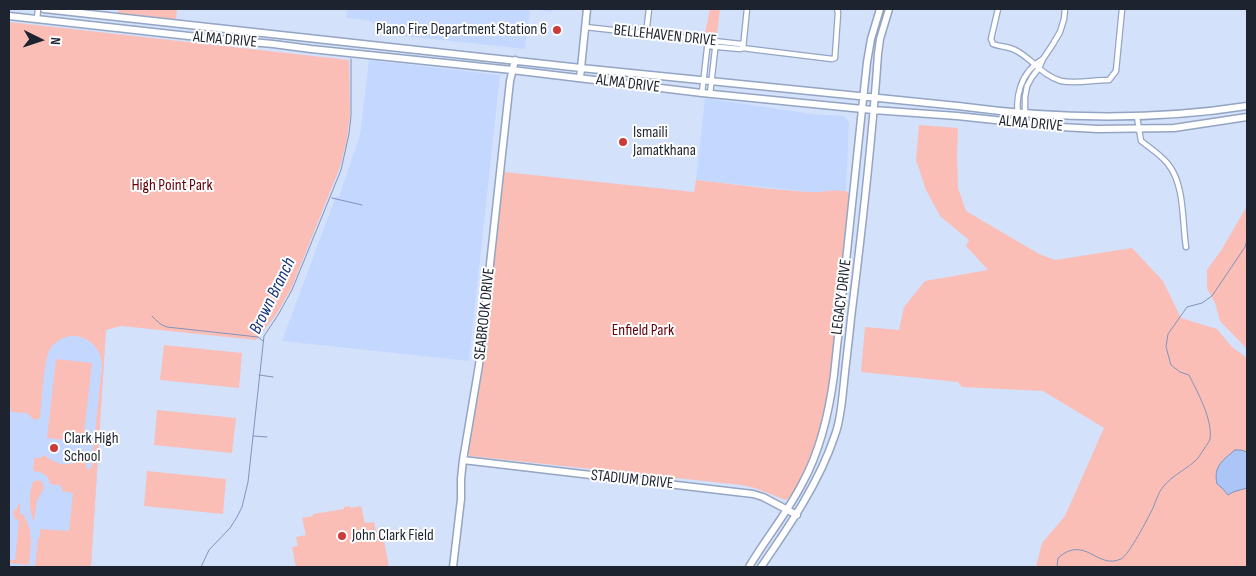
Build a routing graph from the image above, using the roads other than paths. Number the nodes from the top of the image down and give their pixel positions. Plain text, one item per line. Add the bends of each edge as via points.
1 (38, 9) edge
2 (44, 9) edge
3 (587, 9) edge
4 (649, 9) edge
5 (747, 9) edge
6 (837, 9) edge
7 (880, 9) edge
8 (889, 9) edge
9 (998, 9) edge
10 (1065, 9) edge
11 (1122, 9) edge
12 (9, 16) edge
13 (140, 18) junction
14 (37, 19) junction
15 (585, 28) junction
16 (139, 30) junction
17 (646, 34) junction
18 (708, 40) junction
19 (716, 41) junction
20 (708, 46) junction
21 (715, 47) junction
22 (400, 48) junction
23 (743, 48) junction
24 (400, 58) junction
25 (1043, 59) junction
26 (515, 60) junction
27 (1034, 64) junction
28 (581, 68) junction
29 (1039, 68) junction
30 (512, 70) junction
31 (580, 78) junction
32 (704, 80) junction
33 (711, 81) junction
34 (770, 87) junction
35 (702, 93) junction
36 (710, 94) junction
37 (863, 96) junction
38 (875, 98) junction
39 (770, 100) junction
40 (958, 106) junction
41 (1247, 106) edge
42 (862, 109) junction
43 (874, 110) junction
44 (1208, 112) junction
45 (1017, 113) junction
46 (1025, 114) junction
47 (957, 116) junction
48 (1137, 117) junction
49 (1247, 117) edge
50 (1210, 122) junction
51 (1019, 123) junction
52 (1138, 129) junction
53 (854, 190) junction
54 (866, 191) junction
55 (1186, 246) dead end
56 (846, 270) junction
57 (857, 270) junction
58 (463, 460) junction
59 (787, 509) junction
60 (796, 515) junction
61 (453, 567) edge
62 (749, 567) edge
63 (762, 567) edge

1 - 14 street
2 - 13 main road, ALMA DRIVE
3 - 15 main road
4 - 17 street
5 - 23 street
6 - 23 street, BELLEHAVEN DRIVE via 835,58
7 - 37 main road, LEGACY DRIVE via 871,39
8 - 38 main road, LEGACY DRIVE via 879,46
9 - 27 street via 991,39 993,44 1015,50
10 - 25 street via 1060,32
11 - 29 street via 1116,71 1109,80 1061,81
12 - 14 main road, ALMA DRIVE
13 - 16 main road
13 - 22 main road, ALMA DRIVE
14 - 16 main road, ALMA DRIVE
15 - 17 street, BELLEHAVEN DRIVE
15 - 28 main road
16 - 24 main road, ALMA DRIVE
17 - 18 street, BELLEHAVEN DRIVE
18 - 19 street, BELLEHAVEN DRIVE
18 - 20 street
19 - 21 street
19 - 23 street, BELLEHAVEN DRIVE via 741,44
20 - 21 street, BELLEHAVEN DRIVE
20 - 32 street
21 - 23 street, BELLEHAVEN DRIVE
21 - 33 street
22 - 24 main road
22 - 26 main road, ALMA DRIVE
24 - 30 main road, ALMA DRIVE
25 - 27 street
25 - 29 street
26 - 28 main road, ALMA DRIVE
26 - 30 main road, SEABROOK DRIVE
27 - 29 street
27 - 45 street via 1021,84
28 - 31 main road
28 - 32 main road, ALMA DRIVE
29 - 46 street via 1027,86
30 - 31 main road, ALMA DRIVE
30 - 58 main road, SEABROOK DRIVE via 479,365
31 - 35 main road, ALMA DRIVE
32 - 33 main road, ALMA DRIVE
32 - 35 street
33 - 34 main road, ALMA DRIVE
33 - 36 street
34 - 37 main road, ALMA DRIVE
34 - 39 main road
35 - 36 main road, ALMA DRIVE
36 - 39 main road, ALMA DRIVE
37 - 38 main road, ALMA DRIVE
37 - 42 main road, LEGACY DRIVE
38 - 40 main road, ALMA DRIVE
38 - 43 main road, LEGACY DRIVE
39 - 42 main road, ALMA DRIVE
40 - 45 main road, ALMA DRIVE
40 - 47 main road
41 - 44 main road, ALMA DRIVE
42 - 43 main road, ALMA DRIVE
42 - 53 main road, LEGACY DRIVE
43 - 47 main road, ALMA DRIVE
43 - 54 main road, LEGACY DRIVE
44 - 48 main road, ALMA DRIVE
44 - 50 main road
45 - 46 main road, ALMA DRIVE
45 - 51 street
46 - 48 main road, ALMA DRIVE
46 - 51 street
47 - 51 main road, ALMA DRIVE
48 - 52 street
49 - 50 main road, ALMA DRIVE
50 - 52 main road, ALMA DRIVE
51 - 52 main road, ALMA DRIVE
52 - 55 street via 1141,142 1168,163 1174,175 1181,198
53 - 54 main road
53 - 56 main road, LEGACY DRIVE
54 - 57 main road, LEGACY DRIVE
56 - 57 main road
56 - 59 main road, LEGACY DRIVE via 832,391 824,430 804,482
57 - 60 main road, LEGACY DRIVE via 836,432 821,470
58 - 59 main road, STADIUM DRIVE via 753,494
58 - 61 main road, SEABROOK DRIVE
59 - 60 main road, STADIUM DRIVE
59 - 62 main road, LEGACY DRIVE
60 - 63 main road, LEGACY DRIVE

